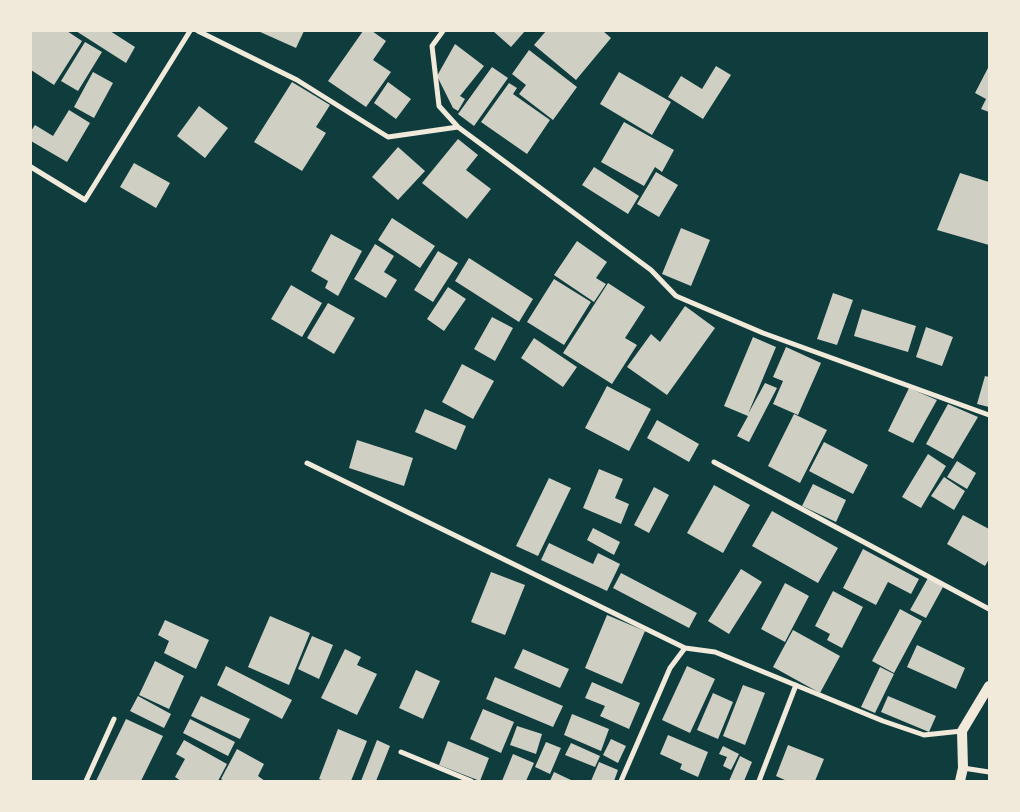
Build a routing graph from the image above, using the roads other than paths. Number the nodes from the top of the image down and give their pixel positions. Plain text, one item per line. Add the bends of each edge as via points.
1 (190, 31) edge
2 (198, 31) edge
3 (443, 31) edge
4 (458, 127) junction
5 (31, 167) edge
6 (989, 415) edge
7 (714, 462) dead end
8 (307, 463) dead end
9 (989, 609) edge
10 (685, 648) junction
11 (796, 685) junction
12 (989, 686) edge
13 (114, 719) dead end
14 (962, 731) junction
15 (401, 752) dead end
16 (963, 768) junction
17 (989, 772) edge
18 (86, 781) edge
19 (470, 781) edge
20 (621, 781) edge
21 (759, 781) edge
22 (960, 781) edge

1 - 5 street via 85,200
2 - 4 street via 297,80 388,137
3 - 4 street via 432,46 439,106
4 - 6 street via 651,270 676,296 764,333
7 - 9 street
8 - 10 street
10 - 11 street via 715,652
10 - 20 street via 670,668
11 - 14 street via 924,735
11 - 21 street
12 - 14 main road
13 - 18 street
14 - 16 main road
15 - 19 street
16 - 17 street
16 - 22 main road

